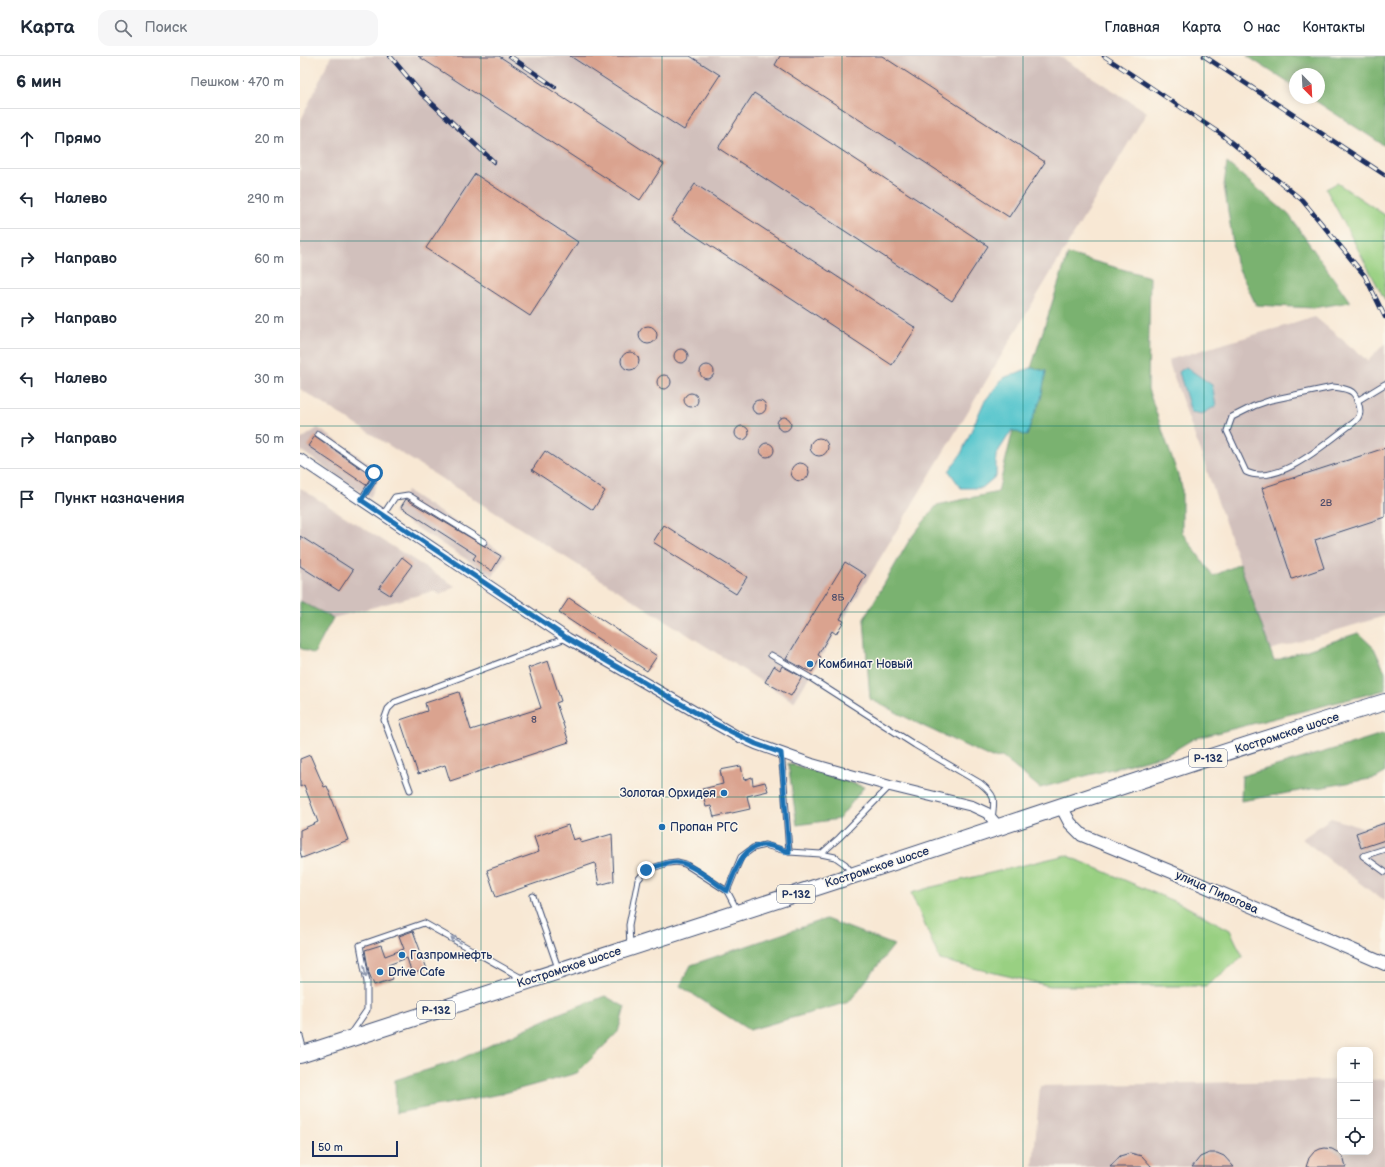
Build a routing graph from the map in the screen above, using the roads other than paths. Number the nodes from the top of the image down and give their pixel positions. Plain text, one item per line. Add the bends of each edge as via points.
1 (1385, 384) edge
2 (1357, 401) junction
3 (318, 434) dead end
4 (300, 459) edge
5 (361, 500) junction
6 (383, 514) junction
7 (484, 542) dead end
8 (567, 638) junction
9 (771, 655) dead end
10 (1385, 702) edge
11 (781, 753) junction
12 (890, 786) junction
13 (410, 790) dead end
14 (1061, 806) junction
15 (996, 822) junction
16 (1385, 849) edge
17 (789, 852) junction
18 (821, 854) junction
19 (1385, 872) edge
20 (854, 875) junction
21 (727, 891) junction
22 (533, 896) dead end
23 (738, 913) junction
24 (630, 947) junction
25 (1385, 964) edge
26 (559, 970) junction
27 (526, 981) junction
28 (300, 1036) edge
29 (346, 1040) junction
30 (302, 1054) edge

1 - 2 lane
2 - 2 lane via 1345,388 1333,387 1271,400 1232,417 1227,430 1246,472 1253,476 1282,471 1297,464 1353,423 1360,413
3 - 5 lane via 374,473 373,482
4 - 5 street
5 - 6 street
6 - 7 lane via 395,497 408,495
6 - 8 street
8 - 11 street via 712,722 756,744
8 - 13 lane via 395,702 384,720
9 - 15 lane via 980,783 993,795
10 - 14 highway, Костромское шоссе / Р-132
11 - 12 street
11 - 17 lane
12 - 15 street via 972,806
12 - 18 lane
14 - 15 highway, Костромское шоссе / Р-132
14 - 25 street, улица Пирогова via 1070,823 1082,835
15 - 20 highway, Костромское шоссе / Р-132
16 - 19 lane via 1363,856
17 - 18 lane
17 - 21 lane via 765,845 753,848 741,857
18 - 20 lane via 845,864
20 - 23 highway, Костромское шоссе / Р-132
21 - 23 lane
21 - 24 lane via 685,864 668,862 646,870 638,880 629,925
22 - 26 lane
23 - 24 highway, Костромское шоссе / Р-132
24 - 26 highway, Костромское шоссе / Р-132
26 - 27 highway, Костромское шоссе / Р-132
27 - 29 highway, Костромское шоссе / Р-132
27 -> 29 lane via 424,922 360,945 367,982 367,1010
28 - 30 lane
29 - 30 highway, Костромское шоссе / Р-132

